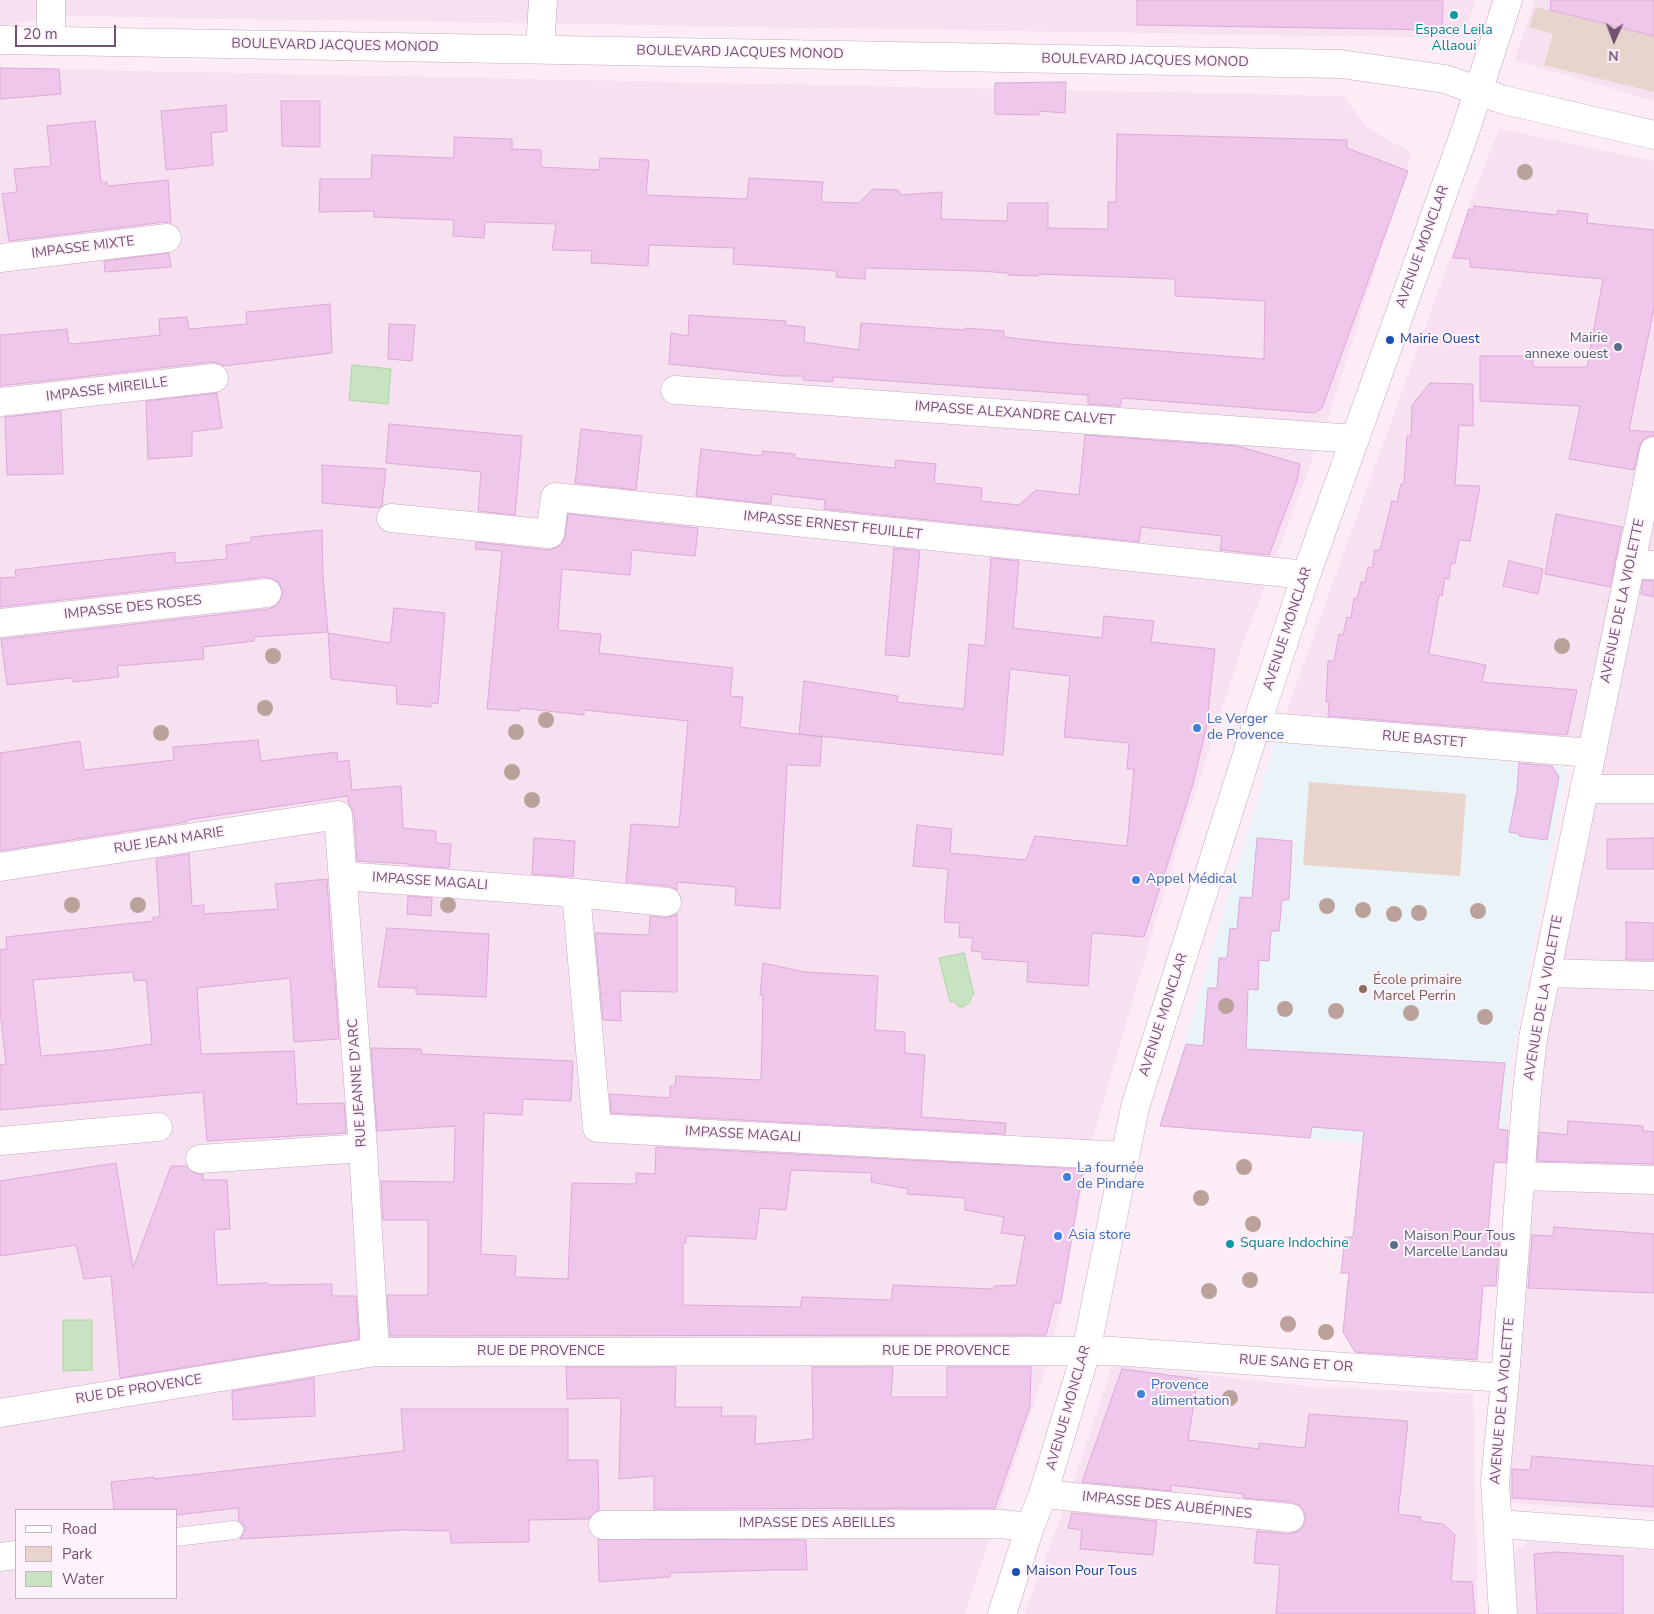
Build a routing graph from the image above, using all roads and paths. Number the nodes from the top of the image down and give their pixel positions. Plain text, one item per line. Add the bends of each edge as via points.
1 (51, 0) edge
2 (543, 0) edge
3 (1508, 0) edge
4 (0, 40) edge
5 (51, 41) junction
6 (540, 49) junction
7 (1478, 90) junction
8 (1654, 135) edge
9 (166, 238) dead end
10 (0, 258) edge
11 (214, 378) dead end
12 (675, 390) dead end
13 (0, 402) edge
14 (1355, 440) junction
15 (1654, 451) edge
16 (391, 518) dead end
17 (1642, 564) edge
18 (1306, 575) junction
19 (267, 593) dead end
20 (0, 623) edge
21 (1256, 726) junction
22 (1591, 753) junction
23 (1584, 789) junction
24 (1654, 789) edge
25 (338, 815) joint
26 (0, 867) edge
27 (343, 876) junction
28 (576, 893) junction
29 (667, 902) dead end
30 (1547, 974) junction
31 (1654, 976) edge
32 (158, 1127) dead end
33 (0, 1141) edge
34 (363, 1148) junction
35 (1124, 1156) junction
36 (200, 1159) dead end
37 (1521, 1176) junction
38 (1654, 1180) edge
39 (375, 1352) junction
40 (1086, 1352) junction
41 (1505, 1378) junction
42 (0, 1413) edge
43 (1043, 1494) junction
44 (1290, 1518) dead end
45 (1498, 1524) junction
46 (603, 1525) dead end
47 (1030, 1527) junction
48 (234, 1530) dead end
49 (1654, 1535) edge
50 (178, 1536) edge
51 (15, 1555) edge
52 (0, 1557) edge
53 (1002, 1614) edge
54 (1502, 1614) edge

1 - 5 street
2 - 6 street
3 - 7 street, AVENUE MONCLAR
4 - 5 street, BOULEVARD JACQUES MONOD
5 - 6 street, BOULEVARD JACQUES MONOD
6 - 7 street, BOULEVARD JACQUES MONOD via 1341,64 1445,79
7 - 8 street, BOULEVARD JACQUES MONOD via 1504,100
7 - 14 street, AVENUE MONCLAR
9 - 10 street, IMPASSE MIXTE
11 - 13 street, IMPASSE MIREILLE
12 - 14 street, IMPASSE ALEXANDRE CALVET
14 - 18 street, AVENUE MONCLAR
15 - 17 street, AVENUE DE LA VIOLETTE
16 - 18 street, IMPASSE ERNEST FEUILLET via 550,534 555,497
17 - 22 street, AVENUE DE LA VIOLETTE
18 - 21 street, AVENUE MONCLAR
19 - 20 street, IMPASSE DES ROSES
21 - 22 street, RUE BASTET
21 - 35 street, AVENUE MONCLAR via 1135,1107
22 - 23 street, AVENUE DE LA VIOLETTE
23 - 24 street
23 - 30 street, AVENUE DE LA VIOLETTE
25 - 26 street, RUE JEAN MARIE
25 - 27 street, RUE JEANNE D'ARC
27 - 28 street, IMPASSE MAGALI
27 - 34 street, RUE JEANNE D'ARC
28 - 29 street, IMPASSE MAGALI
28 - 35 street, IMPASSE MAGALI via 597,1128
30 - 31 street
30 - 37 street, AVENUE DE LA VIOLETTE via 1533,1038
32 - 33 street
34 - 36 street
34 - 39 street, RUE JEANNE D'ARC
35 - 40 street, AVENUE MONCLAR
37 - 38 street
37 - 41 street, AVENUE DE LA VIOLETTE
39 - 40 street, RUE DE PROVENCE
39 - 42 street, RUE DE PROVENCE
40 - 41 street, RUE SANG ET OR via 1112,1351
40 - 43 street, AVENUE MONCLAR
41 - 45 street, AVENUE DE LA VIOLETTE via 1495,1482
43 - 44 street, IMPASSE DES AUBÉPINES
43 - 47 street, AVENUE MONCLAR
45 - 49 street
45 - 54 street, AVENUE DE LA VIOLETTE
46 - 47 street, IMPASSE DES ABEILLES via 1001,1524
47 - 53 street, AVENUE MONCLAR
48 - 50 lane
51 - 52 street

